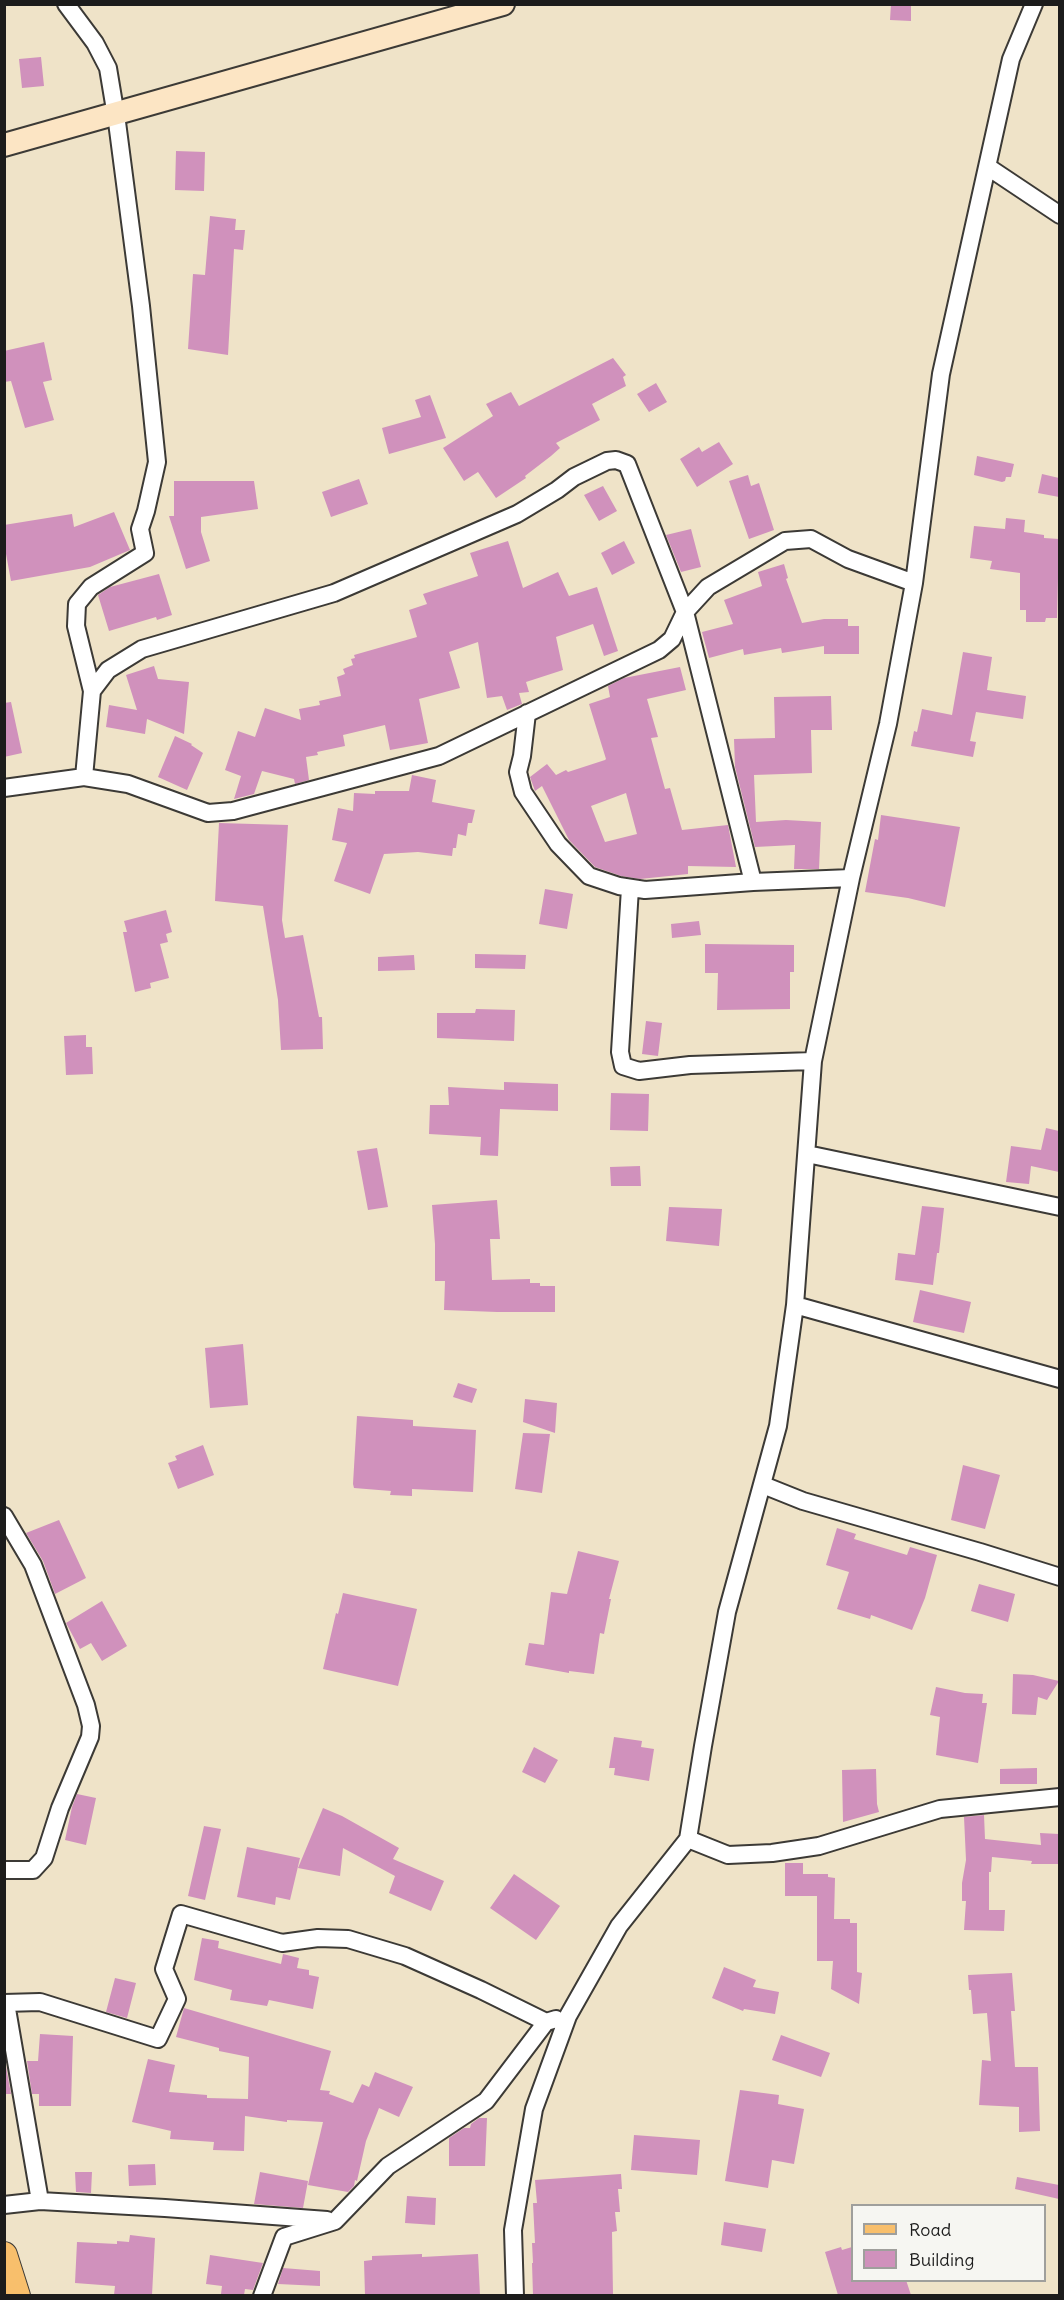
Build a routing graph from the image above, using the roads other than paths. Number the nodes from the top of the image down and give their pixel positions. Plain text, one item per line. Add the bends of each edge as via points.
1 (66, 4) edge
2 (503, 4) edge
3 (1034, 4) edge
4 (116, 114) junction
5 (4, 145) edge
6 (988, 166) junction
7 (1059, 215) edge
8 (914, 583) junction
9 (685, 612) junction
10 (92, 691) junction
11 (526, 714) junction
12 (84, 777) junction
13 (4, 788) edge
14 (850, 878) junction
15 (753, 882) junction
16 (630, 888) junction
17 (813, 1061) junction
18 (807, 1154) junction
19 (1059, 1207) edge
20 (795, 1305) junction
21 (1059, 1380) edge
22 (762, 1485) junction
23 (4, 1516) edge
24 (1059, 1577) edge
25 (1059, 1797) edge
26 (688, 1839) junction
27 (4, 1870) edge
28 (5, 2003) edge
29 (568, 2016) junction
30 (546, 2022) junction
31 (40, 2201) junction
32 (4, 2205) edge
33 (335, 2221) junction
34 (4, 2255) edge
35 (17, 2295) edge
36 (262, 2295) edge
37 (515, 2295) edge

1 - 4 street via 108,68
2 - 4 main road
3 - 6 street via 1011,59
4 - 5 main road
4 - 10 street via 157,462 140,529 145,553 91,587 77,604 76,626
6 - 7 street
6 - 8 street via 941,374
8 - 9 street via 848,559 811,539 785,541 708,587
8 - 14 street via 888,724
9 - 10 street via 627,464 607,461 517,514 334,593 142,649 108,670
9 - 11 street via 672,639 659,650
9 - 15 street
10 - 12 street
11 - 12 street via 439,756 233,811 208,813 128,784
11 - 16 street via 518,772 523,792 558,844 589,876
12 - 13 street
14 - 15 street
14 - 17 street
15 - 16 street
16 - 17 street via 620,1052 623,1066 639,1071 690,1065
17 - 18 street
18 - 19 street
18 - 20 street
20 - 21 street
20 - 22 street via 778,1426
22 - 24 street via 803,1501
22 - 26 street via 727,1612
23 - 27 street via 33,1565 91,1726 44,1858 33,1870
25 - 26 street via 940,1809 819,1846 772,1853 728,1855
26 - 29 street via 619,1926
28 - 30 street via 40,2002 159,2039 177,1999 164,1969 181,1914 282,1943 348,1939 394,1952
28 - 31 street
29 - 30 street
29 - 37 street via 534,2109 513,2230
30 - 33 street via 486,2101 388,2166
31 - 32 street
31 - 33 street
33 - 36 street via 284,2238
34 - 35 main road

